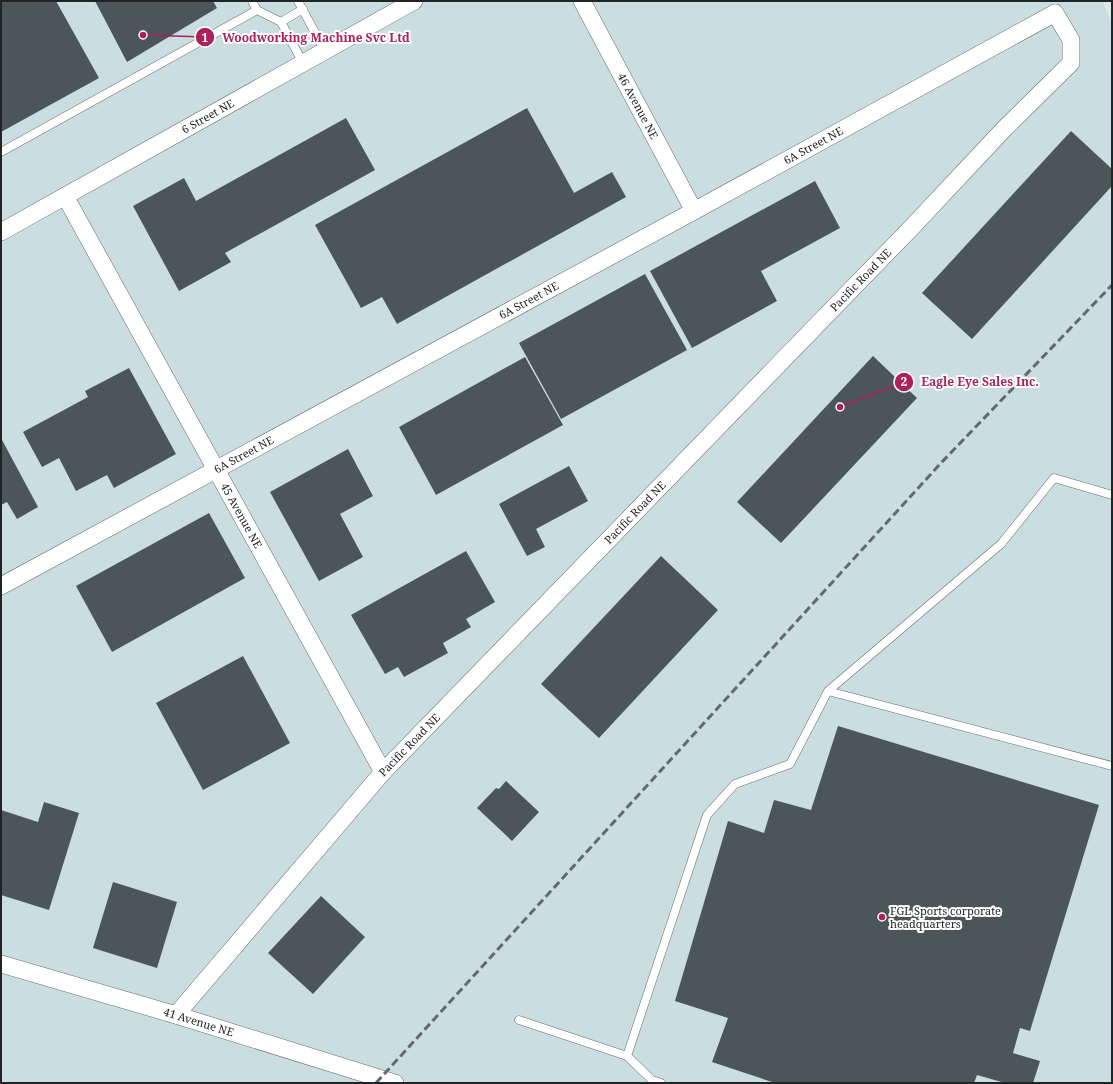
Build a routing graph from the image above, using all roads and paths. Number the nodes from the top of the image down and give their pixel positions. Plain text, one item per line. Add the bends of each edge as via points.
1 (252, 1) edge
2 (298, 1) edge
3 (414, 1) edge
4 (582, 1) edge
5 (1056, 7) edge
6 (303, 9) junction
7 (257, 10) junction
8 (281, 22) junction
9 (325, 51) junction
10 (303, 63) junction
11 (1, 152) edge
12 (65, 196) junction
13 (694, 211) junction
14 (1, 232) edge
15 (217, 469) junction
16 (1112, 495) edge
17 (1, 586) edge
18 (828, 691) junction
19 (1112, 766) edge
20 (384, 772) junction
21 (1, 964) edge
22 (176, 1015) junction
23 (519, 1020) dead end
24 (627, 1056) junction
25 (396, 1083) edge
26 (660, 1083) edge

1 - 7 lane
2 - 6 lane
3 - 9 street, 6 Street NE
4 - 13 street, 46 Avenue NE
5 - 13 street, 6A Street NE
5 - 20 street, Pacific Road NE via 1071,40 1071,63 1004,129
6 - 8 lane
6 - 9 lane
7 - 8 lane
7 - 11 lane
8 - 10 lane
9 - 10 street, 6 Street NE
10 - 12 street, 6 Street NE
12 - 14 street, 6 Street NE
12 - 15 street, 45 Avenue NE
13 - 15 street, 6A Street NE
15 - 17 street, 6A Street NE
15 - 20 street, 45 Avenue NE
16 - 18 lane via 1054,478 1001,544
18 - 19 lane
18 - 24 lane via 790,764 735,784 707,815
20 - 22 street, Pacific Road NE
21 - 22 street, 41 Avenue NE
22 - 25 street, 41 Avenue NE
23 - 24 lane
24 - 26 lane via 652,1080

